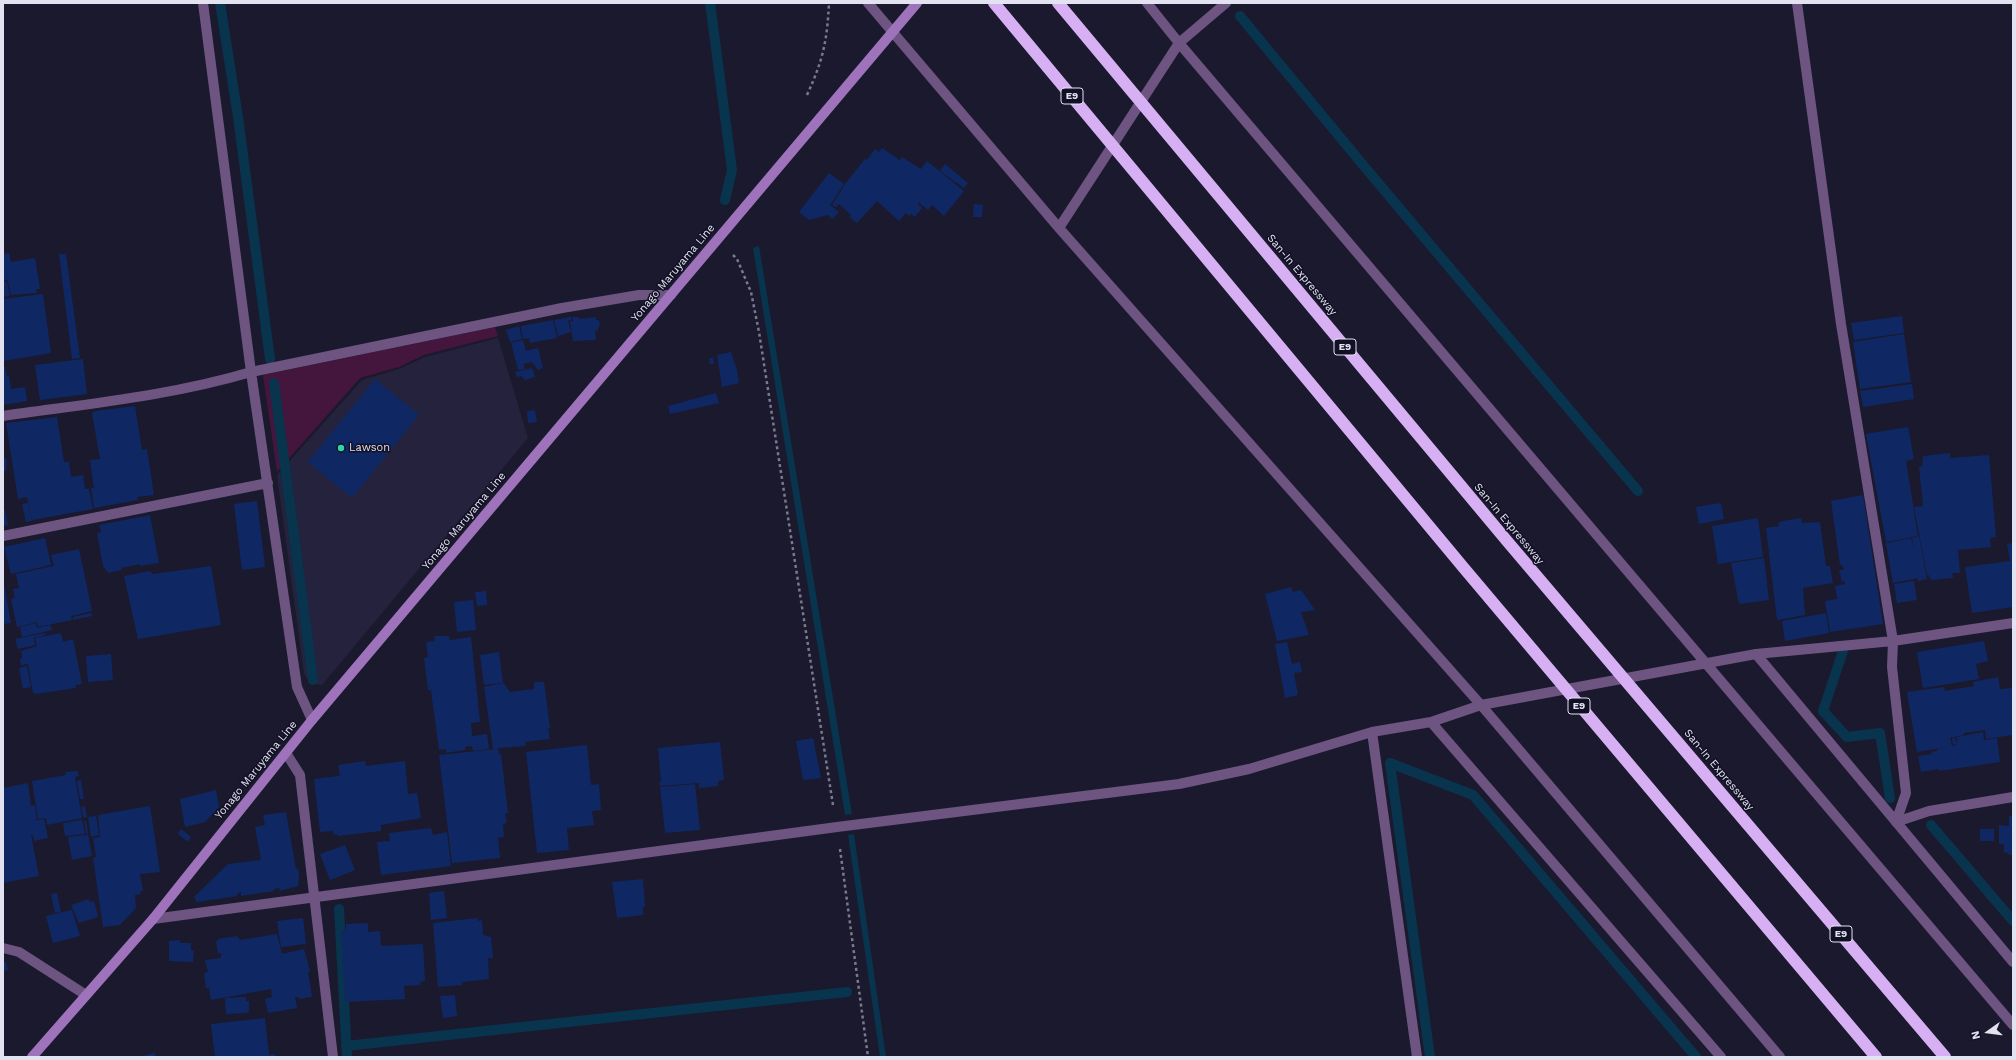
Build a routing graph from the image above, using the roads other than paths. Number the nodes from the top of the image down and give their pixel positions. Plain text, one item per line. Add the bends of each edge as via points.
1 (203, 3) edge
2 (868, 3) edge
3 (917, 3) edge
4 (994, 3) edge
5 (1058, 3) edge
6 (1147, 3) edge
7 (1226, 3) edge
8 (1797, 3) edge
9 (892, 32) junction
10 (1179, 43) junction
11 (1059, 228) junction
12 (671, 295) junction
13 (250, 372) junction
14 (3, 416) edge
15 (268, 483) junction
16 (3, 536) edge
17 (2013, 623) edge
18 (1893, 641) junction
19 (1756, 654) junction
20 (1705, 663) junction
21 (1481, 705) junction
22 (312, 720) junction
23 (1431, 722) junction
24 (1372, 732) junction
25 (286, 753) junction
26 (2013, 797) edge
27 (1896, 822) junction
28 (315, 899) junction
29 (152, 920) junction
30 (3, 948) edge
31 (2013, 962) edge
32 (86, 995) junction
33 (2013, 1025) edge
34 (32, 1057) edge
35 (333, 1057) edge
36 (1417, 1057) edge
37 (1721, 1057) edge
38 (1780, 1057) edge
39 (1876, 1057) edge
40 (1945, 1057) edge

1 - 13 street
2 - 9 street
3 - 9 main road, Yonago Maruyama Line
4 - 39 highway, E9 via 1463,567
5 - 40 highway, San-In Expressway / E9 via 1506,541
6 - 10 street
7 - 10 street
8 - 18 street via 1840,324
9 - 11 street
9 - 12 main road, Yonago Maruyama Line
10 - 11 street
10 - 20 street
11 - 21 street
12 - 13 street via 640,294 562,308
12 - 22 main road, Yonago Maruyama Line
13 - 14 street via 179,390
13 - 15 street
15 - 16 street
15 - 22 street via 297,687
17 - 18 street
18 - 19 street
18 - 27 street via 1892,666 1906,793
19 - 20 street
19 - 27 street
20 - 21 street
20 - 33 street
21 - 23 street
21 - 38 street
22 - 25 main road, Yonago Maruyama Line
23 - 24 street
23 - 37 street
24 - 28 street via 1249,769 1179,784 836,827
24 - 36 street
25 - 28 street via 300,774
25 - 29 main road, Yonago Maruyama Line
26 - 27 street via 1929,811
27 - 31 street
28 - 29 street
28 - 35 street
29 - 32 main road, Yonago Maruyama Line
30 - 32 street via 19,952
32 - 34 main road, Yonago Maruyama Line

